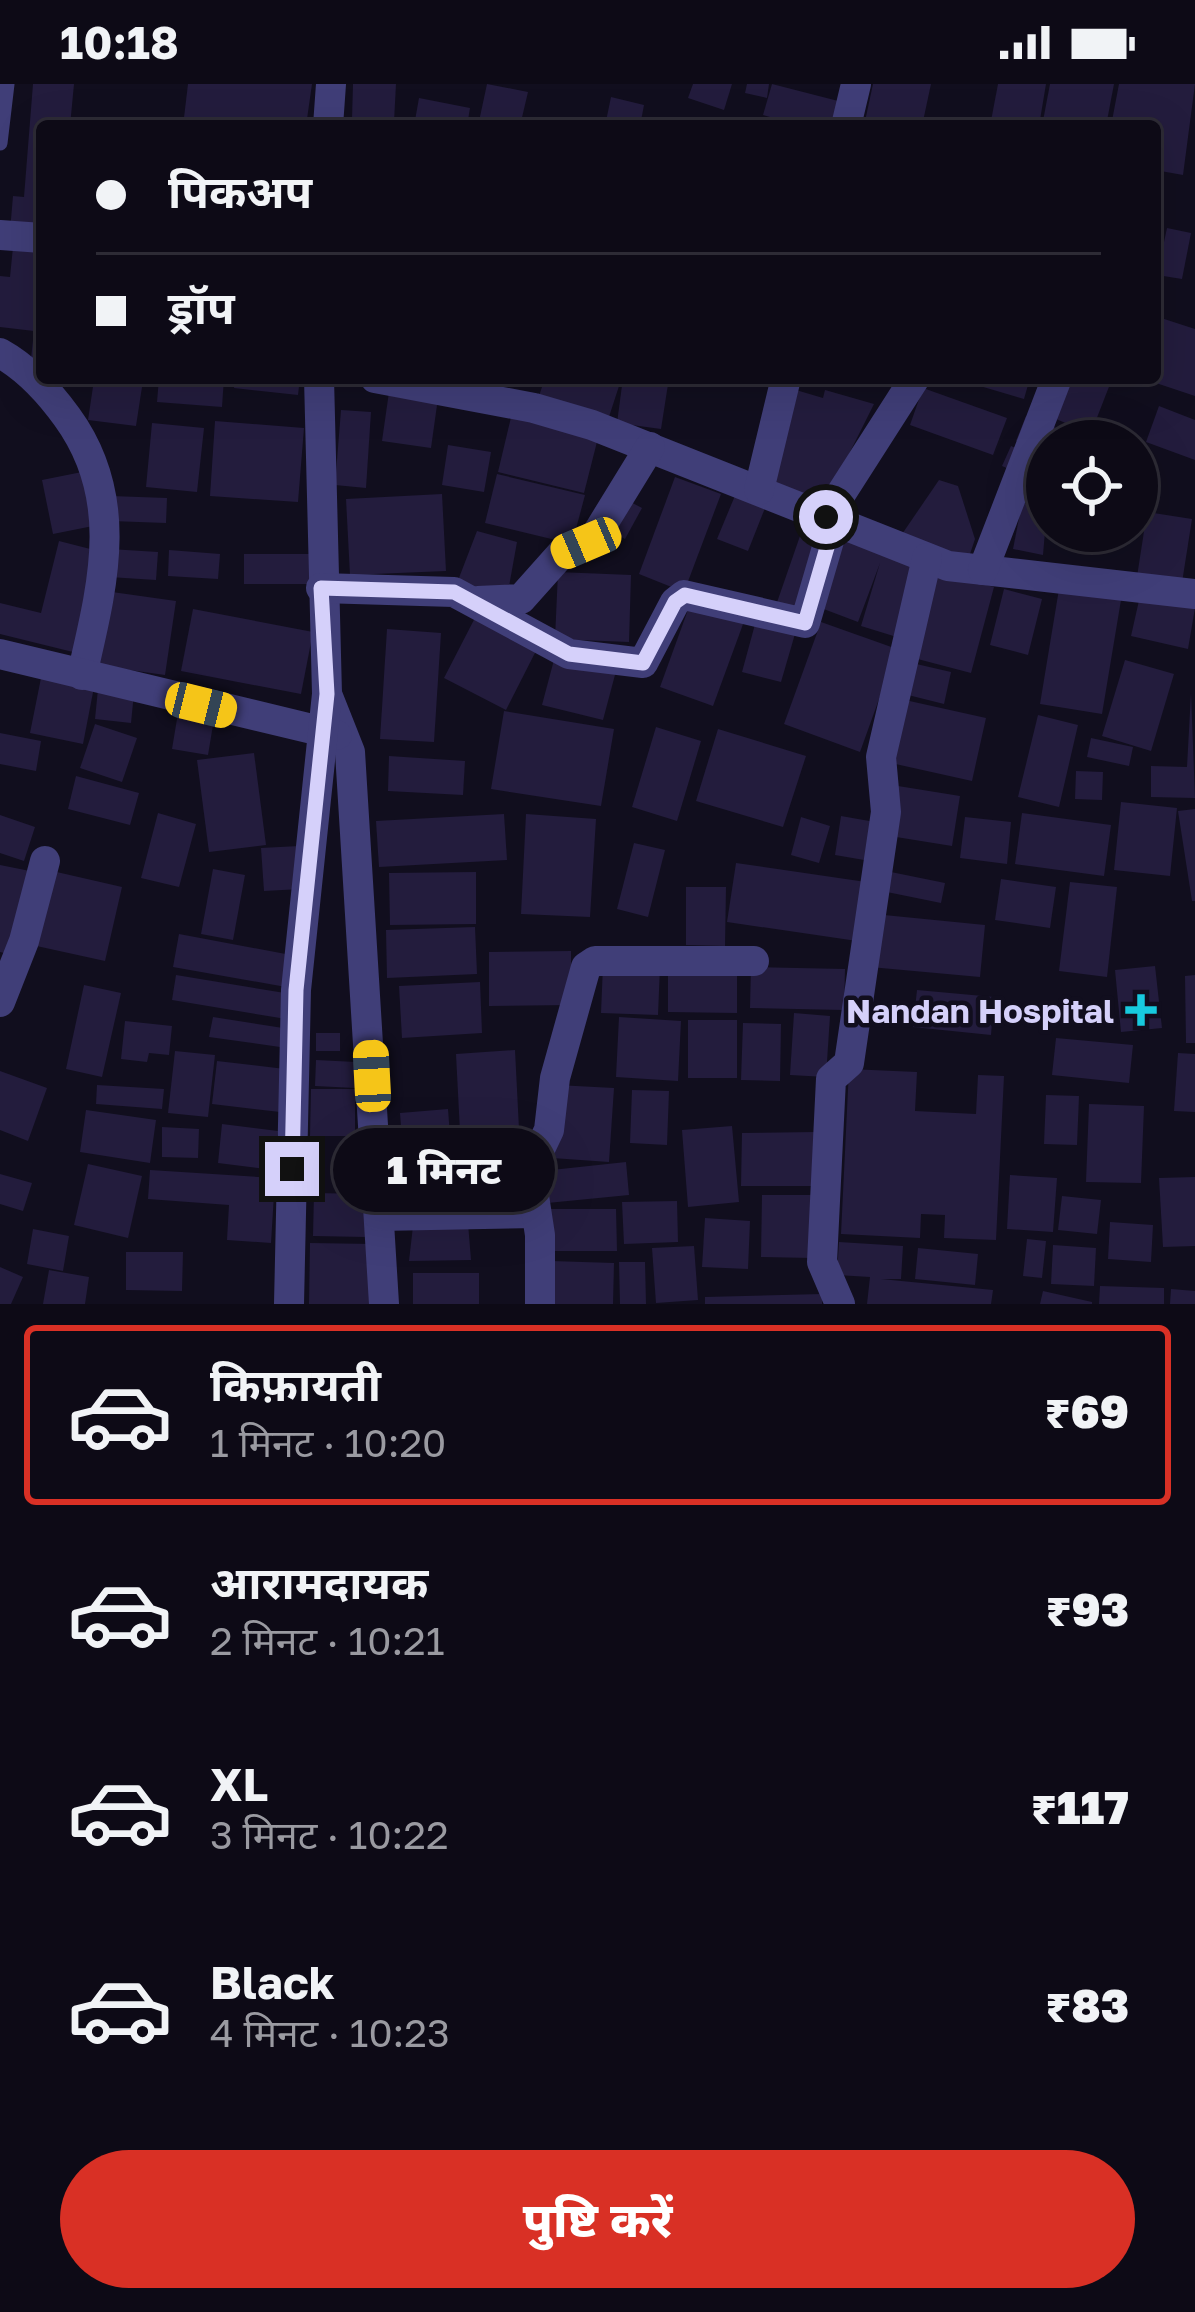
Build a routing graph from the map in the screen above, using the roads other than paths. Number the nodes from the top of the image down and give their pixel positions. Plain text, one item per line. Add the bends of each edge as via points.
1 (7, 84) edge
2 (331, 84) edge
3 (856, 84) edge
4 (328, 120) edge
5 (847, 120) edge
6 (0, 143) edge
7 (0, 235) edge
8 (36, 238) edge
9 (0, 353) edge
10 (36, 384) edge
11 (37, 384) edge
12 (319, 384) edge
13 (407, 384) edge
14 (785, 384) edge
15 (911, 384) edge
16 (1055, 384) edge
17 (650, 447) junction
18 (760, 490) junction
19 (831, 518) junction
20 (927, 558) junction
21 (983, 570) junction
22 (1193, 587) edge
23 (321, 588) junction
24 (472, 600) junction
25 (0, 654) edge
26 (82, 675) junction
27 (332, 735) junction
28 (45, 861) dead end
29 (754, 961) dead end
30 (0, 1002) edge
31 (536, 1213) junction
32 (380, 1216) junction
33 (289, 1304) edge
34 (384, 1304) edge
35 (540, 1304) edge
36 (840, 1304) edge

1 - 6 lane
2 - 4 street
3 - 5 street
7 - 8 street
9 - 10 street
11 - 26 street via 82,438 105,498 106,556
12 - 23 street
13 - 17 street via 534,408
14 - 18 street
15 - 19 street
16 - 21 street
17 - 18 street
17 - 24 street via 596,536 562,553 521,599
18 - 19 street
19 - 20 street
19 - 24 street via 805,623 685,595 643,663 569,654
20 - 21 street
20 - 36 street via 881,758 886,812 849,1063 832,1078 822,1262
21 - 22 street
23 - 24 street via 454,592
23 - 27 street
25 - 26 street
26 - 27 street
27 - 32 street via 350,752
27 - 33 street via 296,990
28 - 30 street
29 - 31 street via 586,967 549,1130 530,1170
31 - 32 street
31 - 35 street
32 - 34 street

